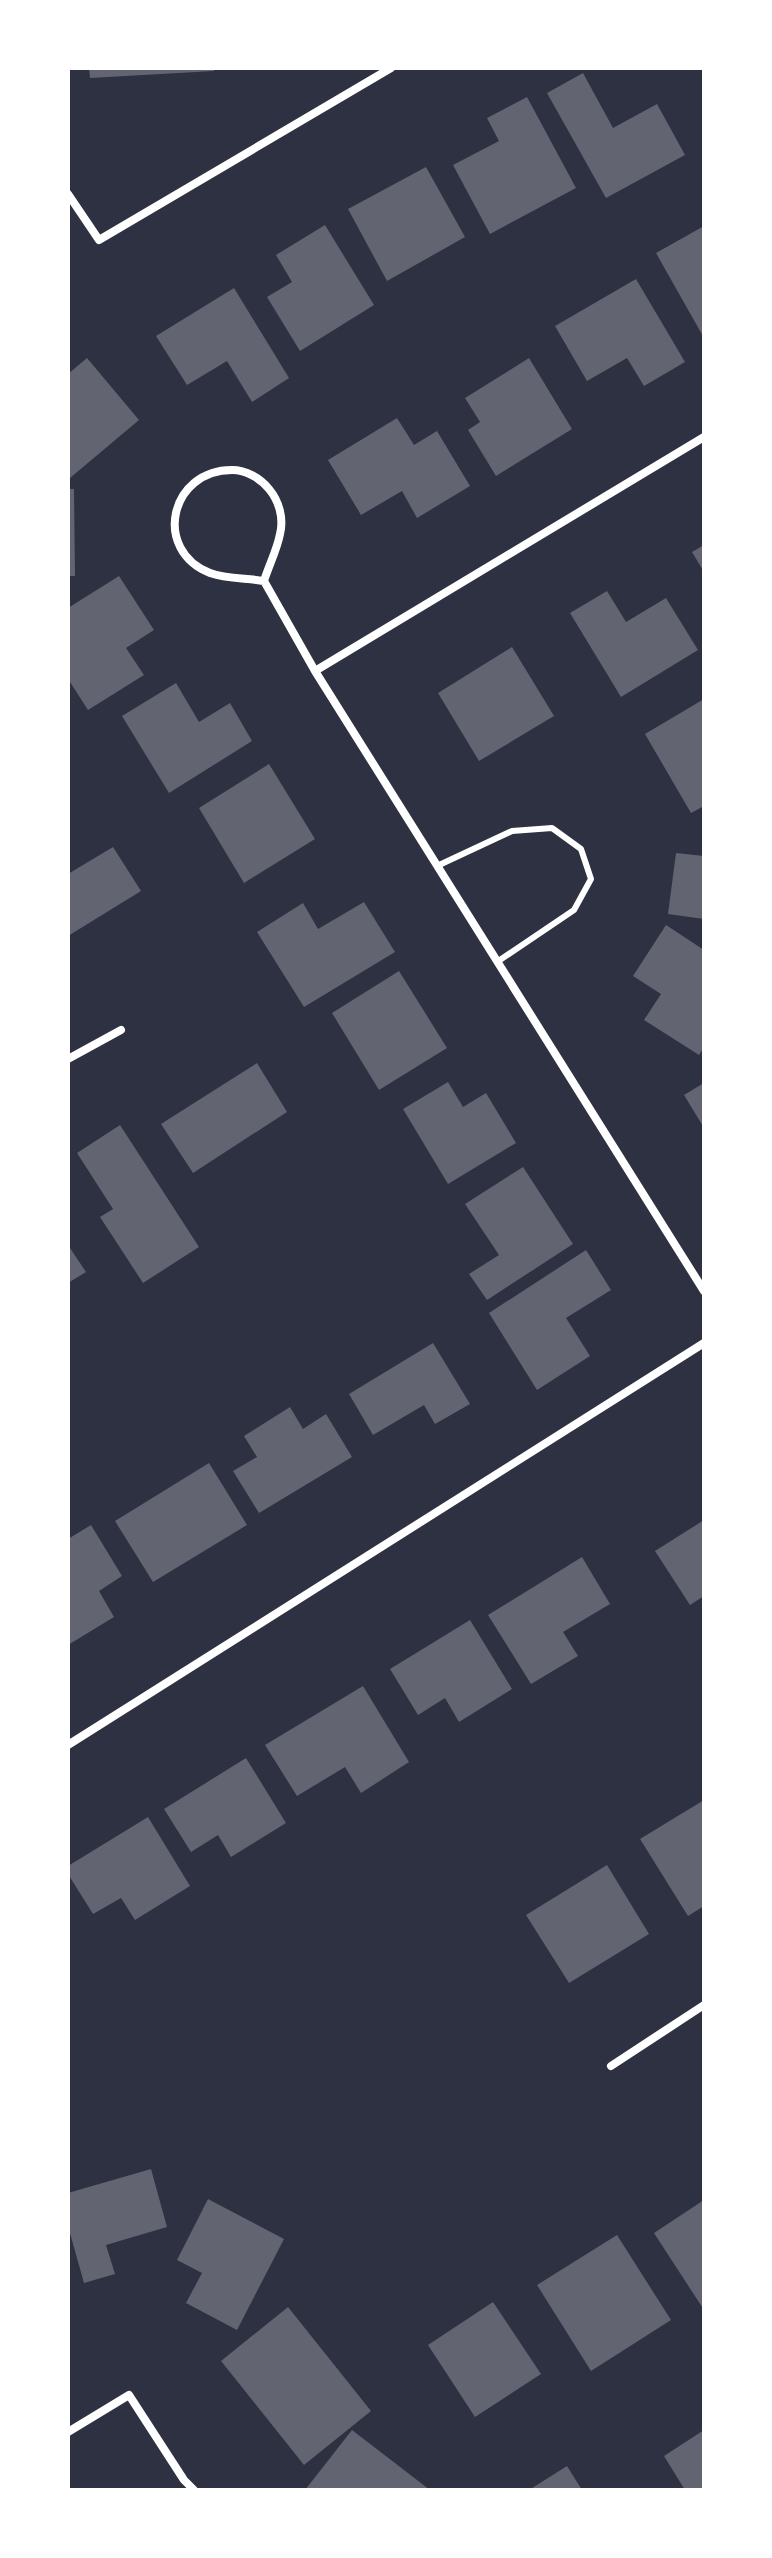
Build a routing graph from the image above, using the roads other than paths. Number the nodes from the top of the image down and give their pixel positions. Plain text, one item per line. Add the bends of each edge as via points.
1 (391, 68) edge
2 (68, 194) edge
3 (704, 437) edge
4 (264, 581) junction
5 (315, 671) junction
6 (437, 866) junction
7 (497, 962) junction
8 (121, 1030) dead end
9 (68, 1059) edge
10 (704, 1291) edge
11 (704, 1343) edge
12 (68, 1745) edge
13 (704, 2005) edge
14 (611, 2066) dead end
15 (68, 2432) edge
16 (194, 2490) edge

1 - 2 street via 99,240
3 - 5 street
4 - 4 street via 212,574 188,558 178,542 175,520 179,502 199,478 220,470 247,472 275,497 281,533
4 - 5 street
5 - 6 street
6 - 7 street
6 - 7 lane via 512,831 552,828 581,849 591,879 574,910
7 - 10 street
8 - 9 street
11 - 12 street
13 - 14 street
15 - 16 street via 129,2395

